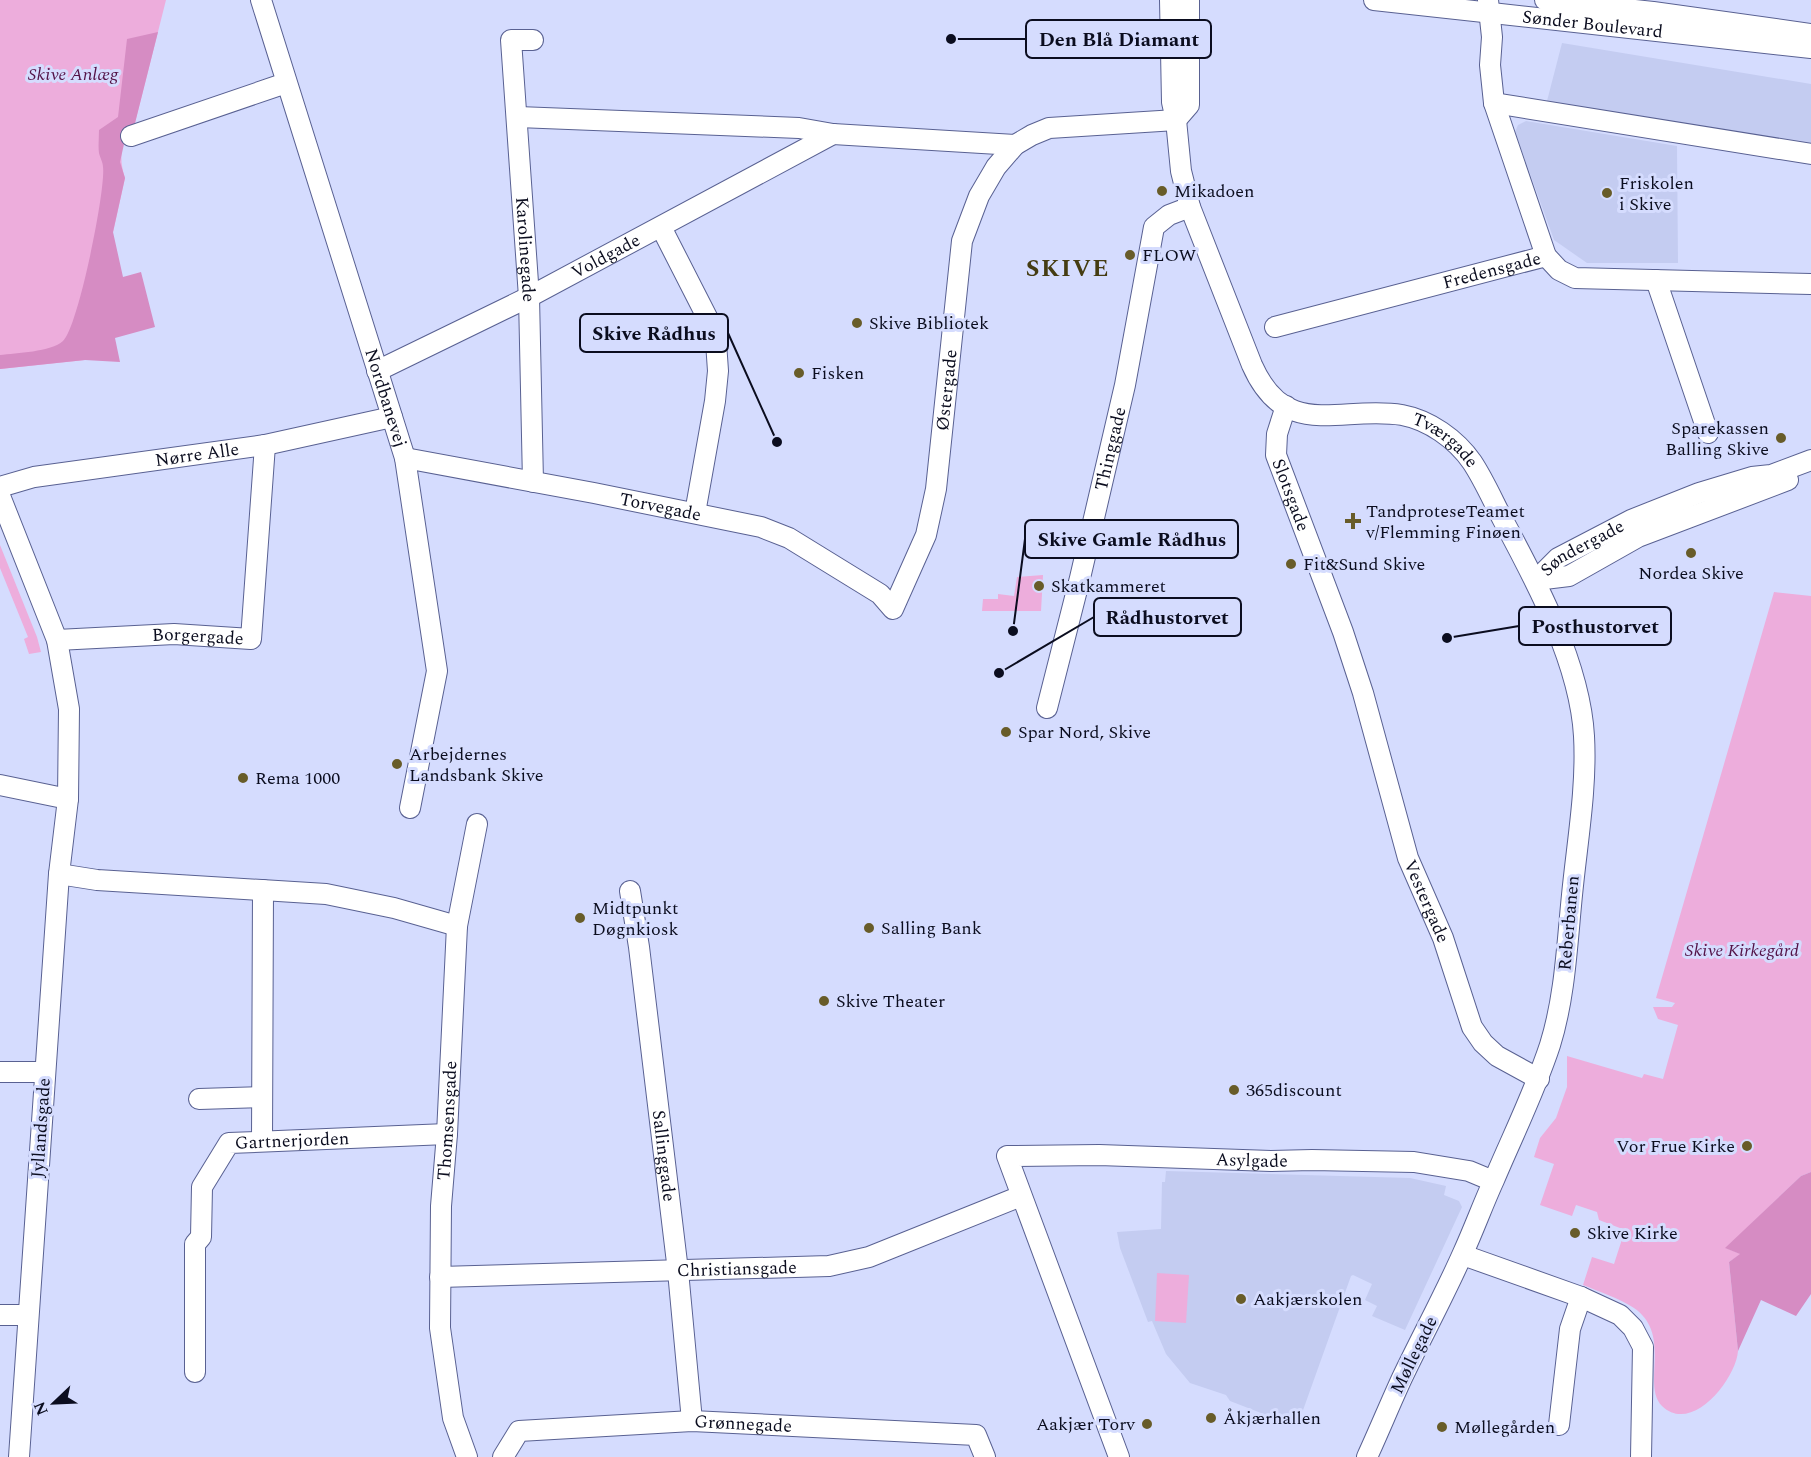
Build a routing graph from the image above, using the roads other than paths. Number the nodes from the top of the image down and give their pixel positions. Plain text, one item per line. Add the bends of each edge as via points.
1 (261, 0) edge
2 (1170, 0) edge
3 (1190, 0) edge
4 (1374, 0) edge
5 (1545, 0) edge
6 (1489, 7) edge
7 (1653, 14) edge
8 (1811, 34) edge
9 (533, 40) dead end
10 (1811, 48) edge
11 (286, 83) junction
12 (1494, 103) junction
13 (518, 117) junction
14 (1176, 120) junction
15 (833, 134) junction
16 (131, 136) dead end
17 (1015, 145) junction
18 (1811, 154) edge
19 (1190, 207) junction
20 (661, 227) junction
21 (1546, 256) junction
22 (1656, 280) junction
23 (1811, 284) edge
24 (529, 297) junction
25 (1275, 327) dead end
26 (377, 371) junction
27 (1286, 406) junction
28 (392, 417) junction
29 (1708, 433) dead end
30 (265, 445) junction
31 (405, 458) junction
32 (1811, 460) edge
33 (1811, 471) edge
34 (533, 482) junction
35 (0, 487) edge
36 (0, 496) edge
37 (695, 513) junction
38 (1536, 580) junction
39 (893, 609) joint
40 (57, 640) junction
41 (1363, 693) joint
42 (1047, 708) dead end
43 (0, 785) edge
44 (68, 799) junction
45 (410, 808) dead end
46 (477, 824) dead end
47 (59, 874) junction
48 (263, 890) junction
49 (630, 891) dead end
50 (457, 926) junction
51 (0, 1072) edge
52 (45, 1072) junction
53 (1539, 1078) junction
54 (262, 1097) junction
55 (199, 1099) dead end
56 (447, 1134) junction
57 (262, 1141) junction
58 (1493, 1181) junction
59 (1021, 1196) junction
60 (1462, 1255) junction
61 (678, 1271) junction
62 (440, 1277) junction
63 (1581, 1297) junction
64 (0, 1315) edge
65 (28, 1315) junction
66 (195, 1372) dead end
67 (692, 1421) junction
68 (1559, 1425) dead end
69 (19, 1457) edge
70 (467, 1457) edge
71 (503, 1457) edge
72 (985, 1457) edge
73 (1119, 1457) edge
74 (1367, 1457) edge
75 (1641, 1457) edge

1 - 11 street, Nordbanevej
2 - 14 street via 1172,102
3 - 14 street via 1189,105
4 - 6 street, Sønder Boulevard
5 - 7 street, Sønder Boulevard
6 - 7 street, Sønder Boulevard
6 - 12 street
7 - 8 street, Sønder Boulevard
7 - 10 street, Sønder Boulevard
9 - 13 street, Karolinegade via 511,40
11 - 16 street
11 - 26 street, Nordbanevej
12 - 18 street
12 - 21 street
13 - 15 street via 800,128
13 - 24 street, Karolinegade
14 - 17 street, Østergade via 1049,128
14 - 19 street
15 - 17 street
15 - 20 street, Voldgade
17 - 39 street, Østergade via 979,196 962,241 936,489 926,535
19 - 27 street via 1257,376 1267,393
19 - 42 street, Thinggade via 1169,215 1154,227 1122,396
20 - 24 street, Voldgade
20 - 37 street via 716,342 715,401
21 - 22 street, Fredensgade via 1559,270 1575,278
21 - 25 street, Fredensgade
22 - 23 street, Fredensgade
22 - 29 street
24 - 26 street, Voldgade
24 - 34 street, Karolinegade
26 - 28 street, Nordbanevej
27 - 38 street, Tværgade via 1313,416 1404,415 1443,433 1471,462
27 - 41 street, Slotsgade via 1277,434 1276,455
28 - 30 street, Nørre Alle
28 - 31 street, Nordbanevej
30 - 35 street, Nørre Alle via 34,477
30 - 40 street, Borgergade via 251,639 174,634
31 - 34 street, Torvegade
31 - 45 street, Nordbanevej via 437,671
32 - 38 street, Søndergade via 1771,475 1699,493 1631,520 1558,558
33 - 38 street, Søndergade via 1638,537 1569,576
34 - 37 street, Torvegade
36 - 40 street, Jyllandsgade
37 - 39 street, Torvegade via 761,527 789,538 880,594
38 - 53 street, Reberbanen via 1574,677 1584,739 1565,974 1557,1020
40 - 44 street, Jyllandsgade via 69,709
41 - 53 street, Vestergade via 1408,858 1443,938 1473,1027 1497,1056
43 - 44 street
44 - 47 street, Jyllandsgade
46 - 50 street, Thomsensgade
47 - 48 street
47 - 52 street, Jyllandsgade
48 - 50 street via 326,894
48 - 54 street
49 - 61 street, Sallinggade
50 - 56 street, Thomsensgade
51 - 52 street
52 - 65 street, Jyllandsgade
53 - 58 street, Reberbanen
54 - 55 street
54 - 57 street
56 - 57 street, Gartnerjorden
56 - 62 street, Thomsensgade
57 - 66 street, Gartnerjorden via 229,1143 202,1187 201,1237 195,1245
58 - 59 street, Asylgade via 1469,1171 1414,1162 1007,1156
58 - 60 street, Reberbanen
59 - 61 street, Christiansgade via 869,1257 829,1266
59 - 73 street
60 - 63 street
60 - 74 street, Møllegade
61 - 62 street, Christiansgade
61 - 67 street, Sallinggade
62 - 70 street, Thomsensgade via 440,1328 453,1418
63 - 68 street via 1570,1329
63 - 75 street via 1628,1321 1643,1347
64 - 65 street
65 - 69 street, Jyllandsgade
67 - 71 street, Grønnegade via 519,1431
67 - 72 street, Grønnegade via 976,1435

